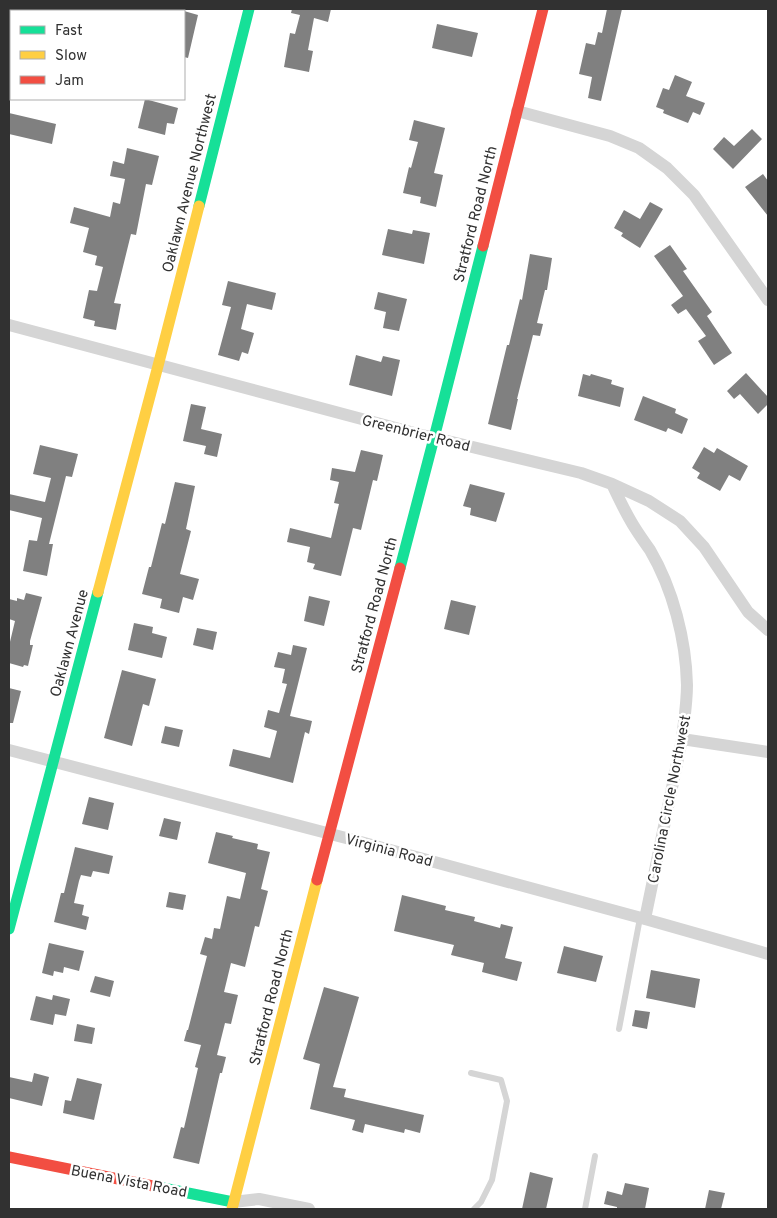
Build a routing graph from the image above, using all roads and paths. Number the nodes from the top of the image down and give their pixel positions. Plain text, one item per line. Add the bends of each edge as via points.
1 (249, 9) edge
2 (543, 9) edge
3 (517, 111) junction
4 (768, 300) edge
5 (9, 325) edge
6 (158, 366) junction
7 (434, 438) junction
8 (612, 484) junction
9 (768, 630) edge
10 (682, 738) junction
11 (9, 750) edge
12 (768, 752) edge
13 (53, 762) junction
14 (328, 833) junction
15 (643, 918) junction
16 (9, 929) edge
17 (768, 954) edge
18 (619, 1029) dead end
19 (471, 1073) dead end
20 (595, 1156) dead end
21 (9, 1157) edge
22 (233, 1206) edge
23 (245, 1209) edge
24 (309, 1209) edge
25 (474, 1209) edge
26 (584, 1209) edge

1 - 6 main road, Oaklawn Avenue Northwest
2 - 3 main road, Stratford Road North
3 - 4 street via 610,136 639,148 667,168 694,195
3 - 7 main road, Stratford Road North
5 - 6 street, Greenbrier Road
6 - 7 street, Greenbrier Road
6 - 13 main road, Oaklawn Avenue
7 - 8 street, Greenbrier Road via 581,473
7 - 14 main road, Stratford Road North
8 - 9 street, Greenbrier Road via 649,500 680,521 704,547 748,612
8 - 10 street, Carolina Circle Northwest via 665,580 676,614 685,650 687,686
10 - 12 street
10 - 15 street, Carolina Circle Northwest
11 - 13 street, Virginia Road
13 - 14 street, Virginia Road
13 - 16 main road, Oaklawn Avenue
14 - 15 street, Virginia Road
14 - 22 main road, Stratford Road North
15 - 17 street, Virginia Road
15 - 18 lane
19 - 25 lane via 501,1080 507,1101 492,1180
20 - 26 lane
21 - 22 main road, Buena Vista Road
22 - 23 street
22 - 24 street, Buena Vista Road via 259,1199

